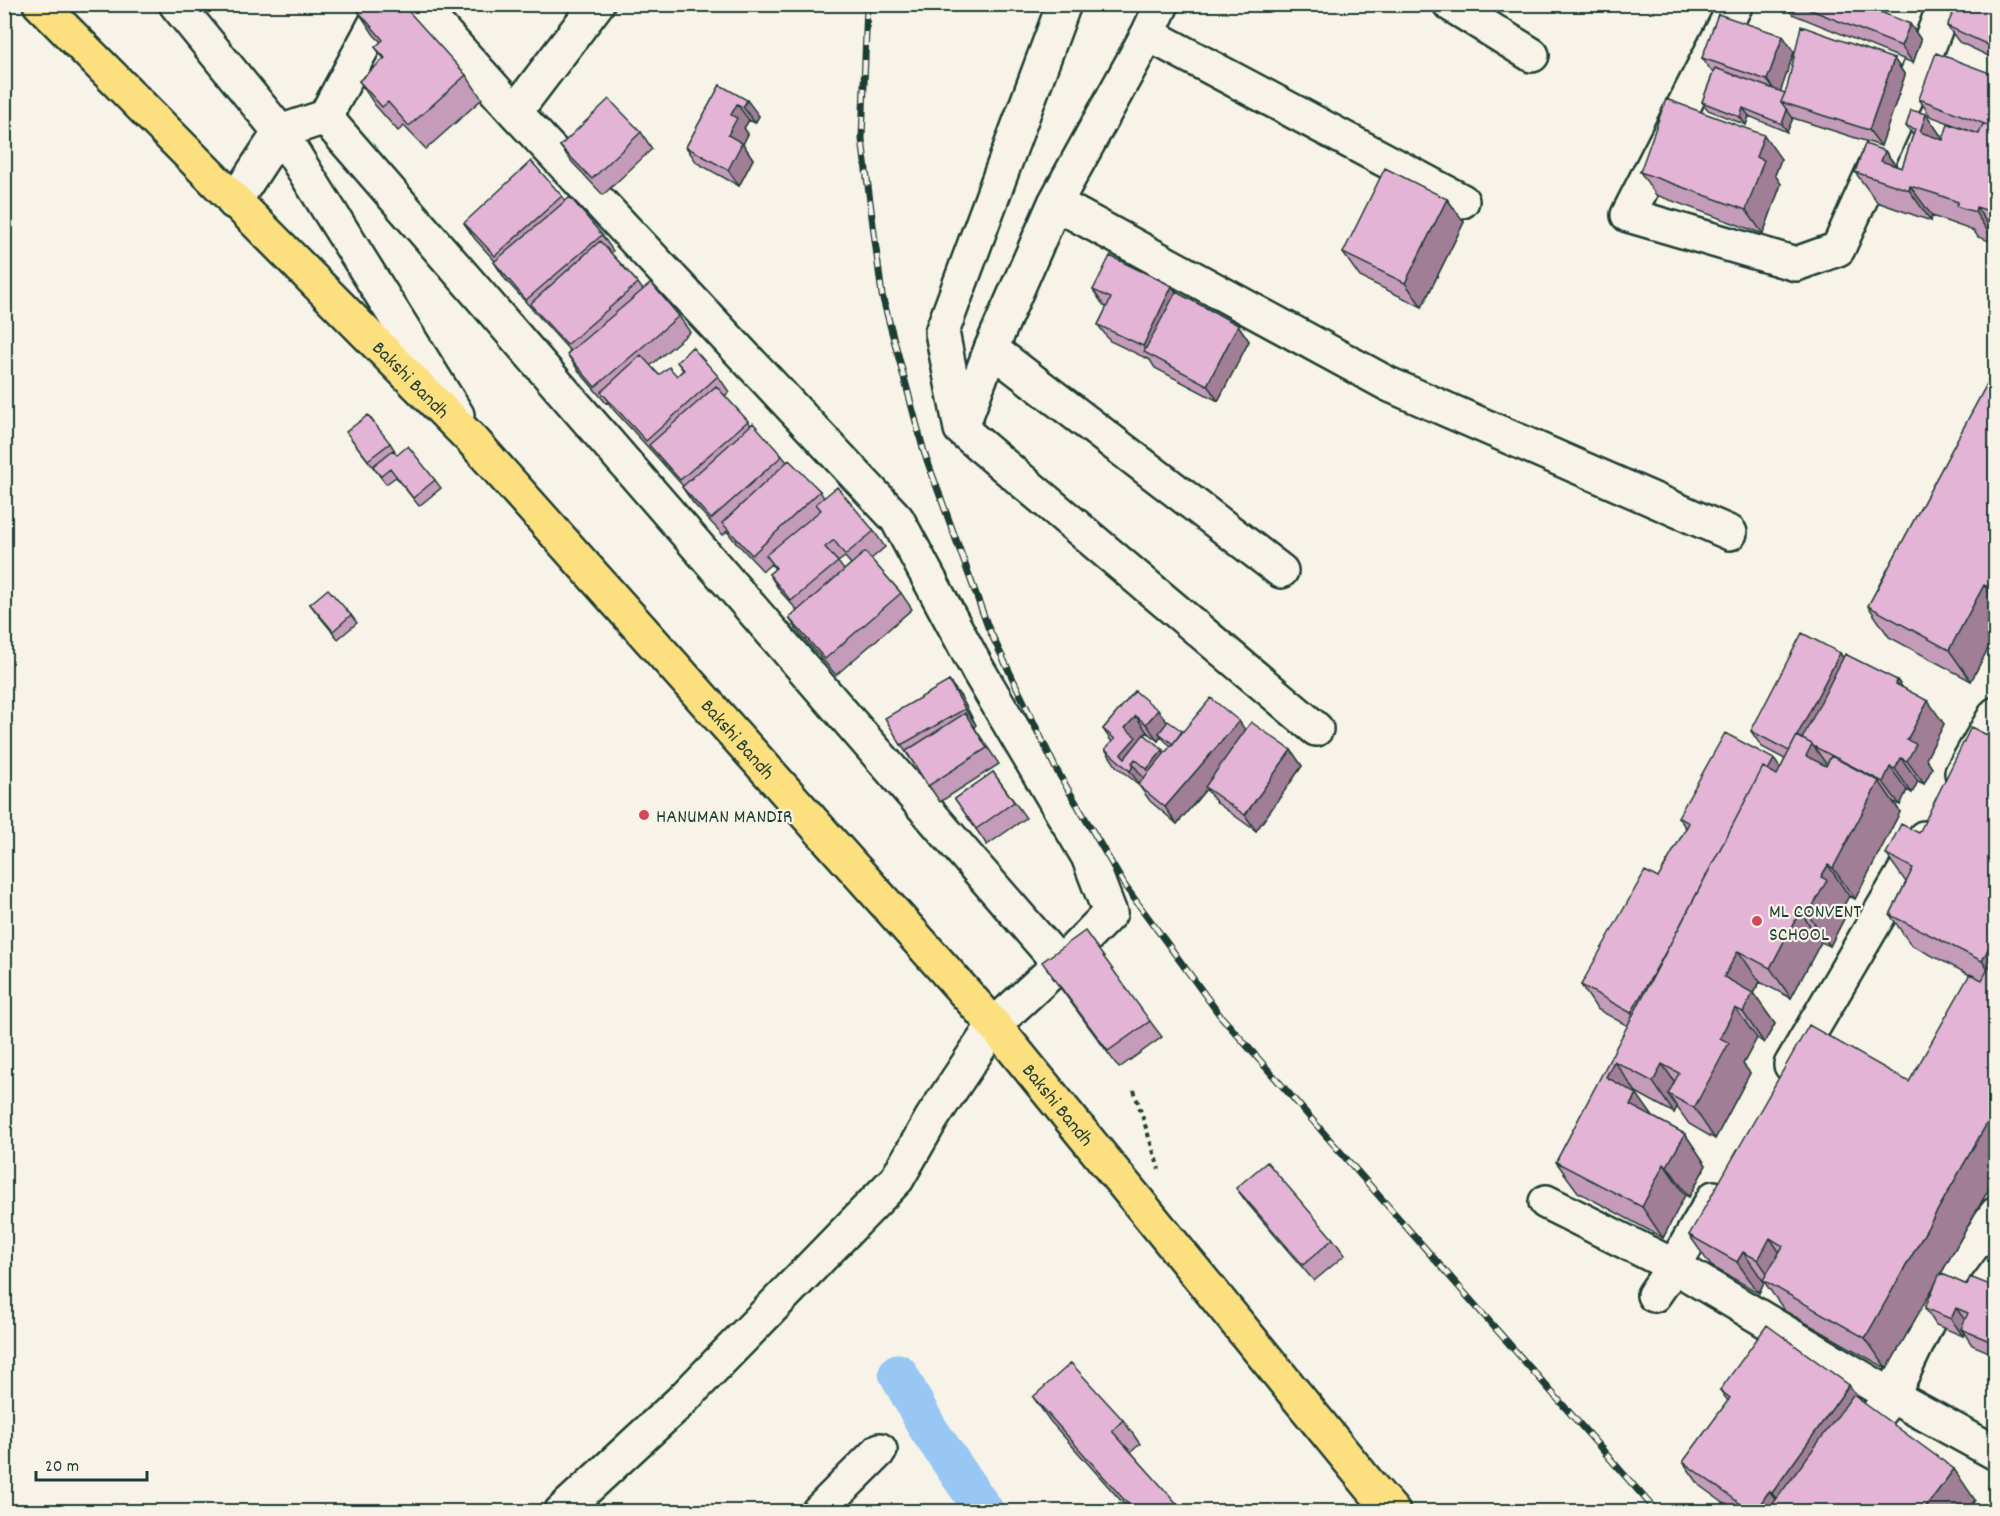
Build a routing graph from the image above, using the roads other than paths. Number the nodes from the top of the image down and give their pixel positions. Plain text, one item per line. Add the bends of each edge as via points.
1 (40, 4) edge
2 (176, 4) edge
3 (386, 4) edge
4 (418, 4) edge
5 (597, 4) edge
6 (1064, 4) edge
7 (1162, 4) edge
8 (1450, 4) edge
9 (1736, 4) edge
10 (1945, 4) edge
11 (1148, 34) junction
12 (1532, 55) dead end
13 (515, 112) junction
14 (325, 117) junction
15 (280, 132) junction
16 (1462, 201) dead end
17 (234, 202) junction
18 (1055, 203) junction
19 (991, 349) junction
20 (961, 429) junction
21 (474, 442) junction
22 (1730, 533) dead end
23 (1281, 570) dead end
24 (1995, 714) edge
25 (1316, 729) dead end
26 (1060, 964) junction
27 (994, 1025) junction
28 (1775, 1093) edge
29 (1728, 1174) edge
30 (1546, 1202) dead end
31 (1995, 1214) edge
32 (1674, 1266) junction
33 (1654, 1295) dead end
34 (1892, 1396) junction
35 (1857, 1440) edge
36 (880, 1450) dead end
37 (1995, 1453) edge
38 (561, 1512) edge
39 (818, 1512) edge
40 (1393, 1512) edge

1 - 17 main road, Bakshi Bandh
2 - 15 street
3 - 14 street
4 - 13 street
5 - 13 street
6 - 20 street via 942,332
7 - 11 street
8 - 12 street
9 - 10 street via 1628,215 1796,264 1838,249
11 - 16 street
11 - 18 street
13 - 26 street via 897,519 978,670 1088,856 1110,913
14 - 15 street
14 - 26 street
15 - 17 street
15 - 21 street
17 - 21 main road, Bakshi Bandh
18 - 19 street
18 - 22 street via 1388,384
19 - 20 street
19 - 23 street
20 - 25 street
21 - 27 main road, Bakshi Bandh
24 - 28 street
26 - 27 street
27 - 38 street via 897,1179 680,1402
27 - 40 main road, Bakshi Bandh
29 - 32 street
30 - 32 street
31 - 34 street via 1948,1279
32 - 33 street
32 - 34 street
34 - 35 street
34 - 37 street
36 - 39 street

